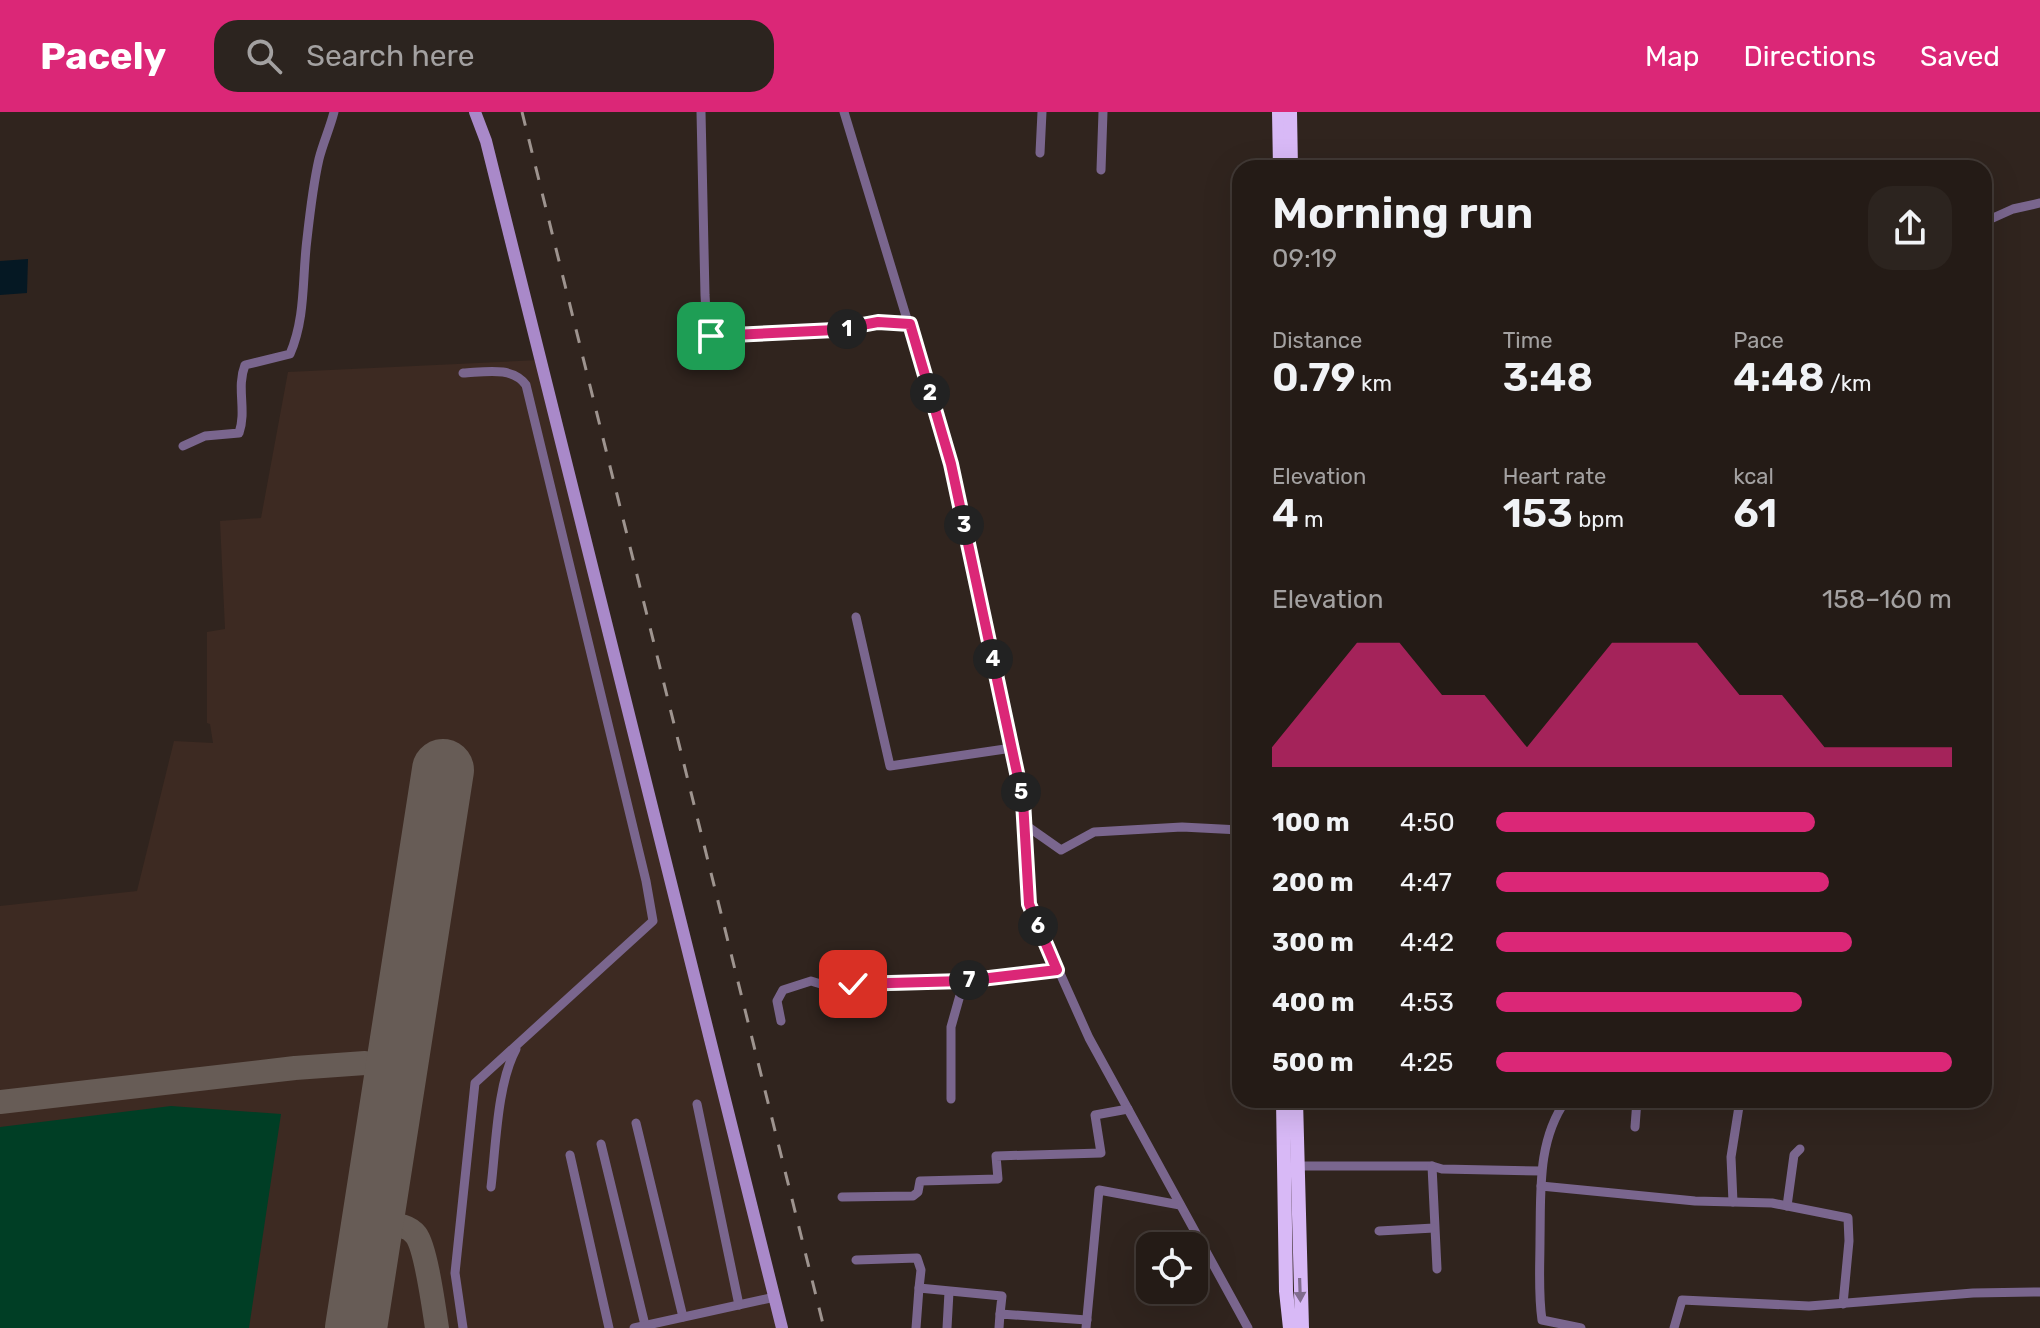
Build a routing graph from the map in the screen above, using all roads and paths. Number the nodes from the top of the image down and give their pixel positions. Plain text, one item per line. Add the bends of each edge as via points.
1 (334, 112) edge
2 (475, 112) edge
3 (701, 112) edge
4 (844, 112) edge
5 (1042, 112) edge
6 (1103, 112) edge
7 (1279, 112) edge
8 (1290, 112) edge
9 (1040, 153) dead end
10 (1280, 160) edge
11 (1291, 160) edge
12 (1101, 170) dead end
13 (2040, 203) edge
14 (1992, 218) edge
15 (910, 324) junction
16 (463, 373) dead end
17 (183, 446) dead end
18 (856, 617) dead end
19 (1012, 748) junction
20 (1024, 824) junction
21 (1232, 830) edge
22 (1057, 970) junction
23 (964, 981) junction
24 (781, 1021) dead end
25 (522, 1039) junction
26 (951, 1099) dead end
27 (697, 1104) dead end
28 (1283, 1108) edge
29 (1296, 1108) edge
30 (1562, 1108) edge
31 (1636, 1108) edge
32 (1739, 1108) edge
33 (1128, 1109) junction
34 (636, 1123) dead end
35 (1635, 1127) dead end
36 (601, 1144) dead end
37 (1800, 1149) dead end
38 (570, 1155) dead end
39 (1296, 1166) junction
40 (1432, 1166) junction
41 (1541, 1171) junction
42 (1541, 1186) junction
43 (491, 1187) dead end
44 (842, 1197) dead end
45 (1733, 1202) junction
46 (1180, 1205) junction
47 (1787, 1206) junction
48 (1434, 1228) junction
49 (1379, 1231) dead end
50 (856, 1260) dead end
51 (1437, 1269) dead end
52 (919, 1288) junction
53 (949, 1292) junction
54 (2040, 1292) edge
55 (775, 1297) junction
56 (1843, 1304) junction
57 (739, 1305) junction
58 (1000, 1314) junction
59 (683, 1317) junction
60 (1087, 1324) edge
61 (1543, 1324) edge
62 (639, 1327) edge
63 (463, 1328) edge
64 (609, 1328) edge
65 (782, 1328) edge
66 (916, 1328) edge
67 (947, 1328) edge
68 (999, 1328) edge
69 (1248, 1328) edge
70 (1290, 1328) edge
71 (1302, 1328) edge
72 (1581, 1328) edge
73 (1674, 1328) edge

1 - 17 street via 317,167 302,307 290,354 245,365 239,379 239,433 205,436
2 - 55 main road via 525,293
3 - 15 street via 705,295 711,336
4 - 15 street
5 - 9 street
6 - 12 street
7 - 10 highway
8 - 11 highway
13 - 14 street
15 - 19 street via 951,464
16 - 25 street via 506,372 526,385 653,921
18 - 19 street via 890,766
19 - 20 street
20 - 21 street via 1061,850 1094,832
20 - 22 street via 1029,904
22 - 23 street
22 - 33 street
23 - 24 street via 811,981 783,990 777,1001
23 - 26 street via 951,1027
25 - 43 street via 502,1098
25 - 63 street via 475,1083 455,1273
27 - 57 street
28 - 70 highway
29 - 39 highway
30 - 41 street via 1548,1135
31 - 35 street
32 - 45 street via 1731,1157
33 - 44 street via 1095,1115 1101,1153 996,1156 998,1179 920,1181 913,1196
33 - 46 street
34 - 59 street
36 - 62 street
37 - 47 street via 1794,1155
38 - 64 street
39 - 40 street
39 -> 71 highway
40 - 41 street
40 - 48 street
41 - 42 street
42 - 45 street
42 - 61 street
45 - 47 street
46 - 60 street via 1099,1190
46 - 69 street
47 - 56 street via 1850,1221
48 - 49 street
48 - 51 street
50 - 52 street via 917,1258
52 - 53 street
52 - 66 street
53 - 58 street via 1002,1296
53 - 67 street
54 - 56 street
55 - 57 street
55 - 65 main road
56 - 73 street via 1774,1307 1682,1300
57 - 59 street
58 - 60 street
58 - 68 street
59 - 62 street
61 - 72 street

